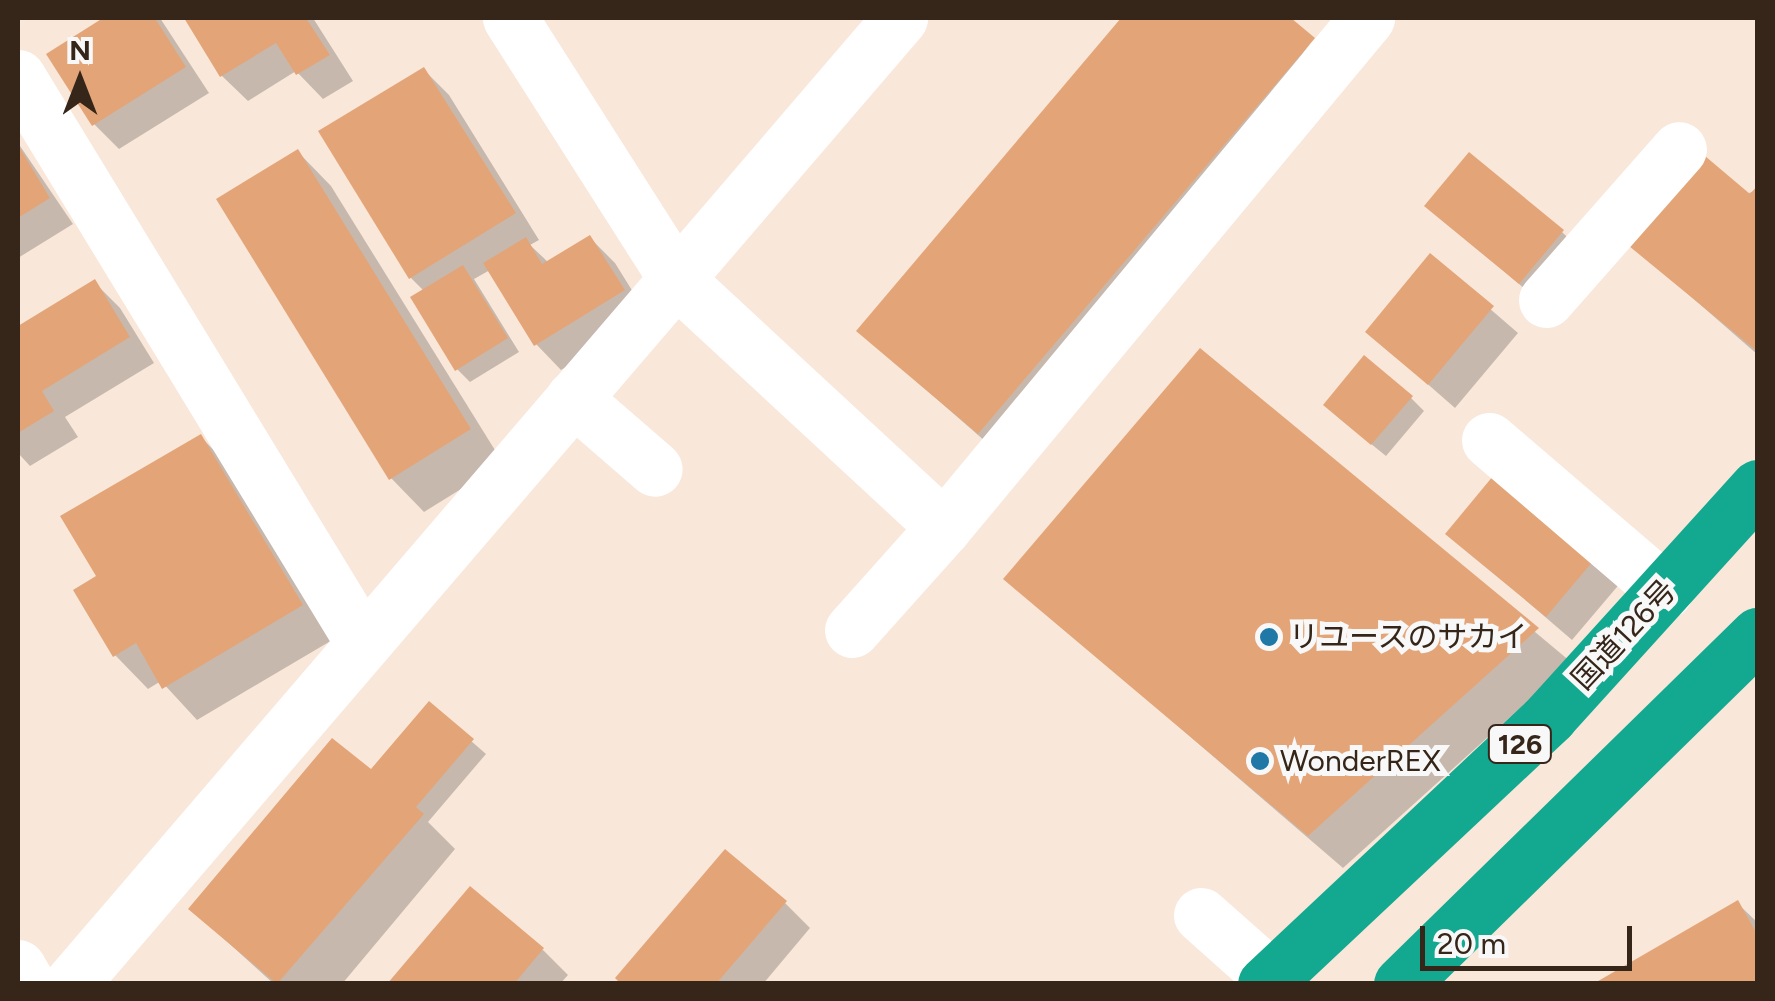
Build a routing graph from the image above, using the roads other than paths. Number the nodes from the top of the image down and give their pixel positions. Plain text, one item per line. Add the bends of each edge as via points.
1 (510, 18) edge
2 (900, 18) edge
3 (1367, 18) edge
4 (18, 78) edge
5 (1679, 149) dead end
6 (676, 279) junction
7 (1546, 300) dead end
8 (573, 398) junction
9 (1490, 440) dead end
10 (656, 469) dead end
11 (1758, 487) edge
12 (944, 527) junction
13 (1665, 591) junction
14 (852, 630) dead end
15 (1758, 635) edge
16 (363, 643) junction
17 (1201, 915) dead end
18 (18, 966) edge
19 (1269, 981) edge
20 (1406, 982) edge
21 (28, 984) edge
22 (72, 984) edge

1 - 6 street
2 - 6 street
3 - 12 street
4 - 16 street
5 - 7 street
6 - 8 street
6 - 12 street
8 - 10 street
8 - 16 street
9 - 13 street
11 - 13 highway, 国道126号 / 126
12 - 14 street
13 - 19 highway, 国道126号 / 126 via 1550,716
15 - 20 highway
16 - 22 street
17 - 19 street
18 - 21 street

